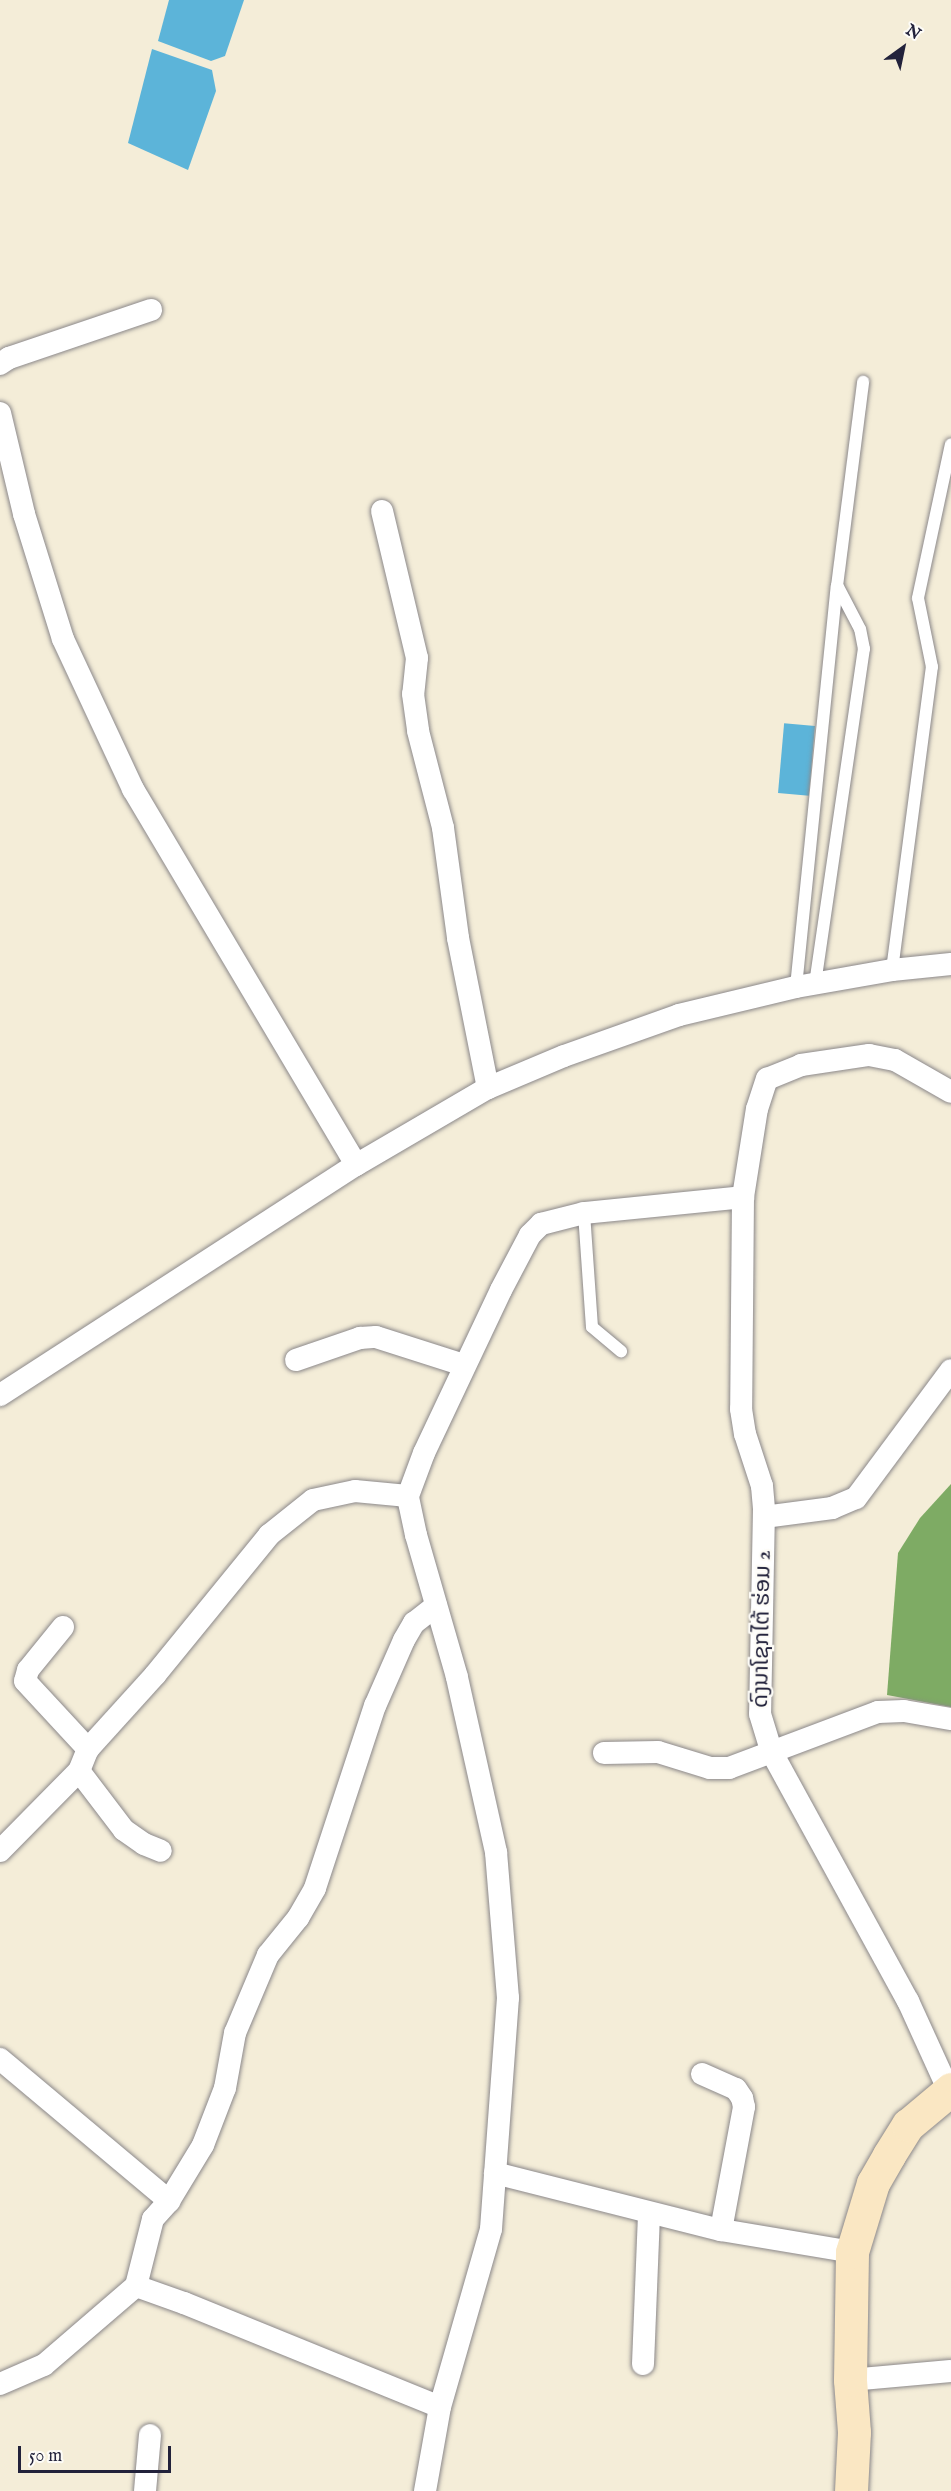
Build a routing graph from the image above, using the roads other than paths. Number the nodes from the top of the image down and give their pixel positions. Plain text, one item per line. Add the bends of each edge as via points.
1 (151, 310) dead end
2 (0, 364) edge
3 (863, 382) dead end
4 (0, 413) edge
5 (951, 444) edge
6 (382, 511) dead end
7 (837, 586) junction
8 (951, 964) edge
9 (892, 970) junction
10 (806, 986) junction
11 (488, 1088) junction
12 (951, 1092) edge
13 (356, 1165) junction
14 (743, 1197) junction
15 (584, 1213) junction
16 (621, 1351) dead end
17 (296, 1360) dead end
18 (464, 1365) junction
19 (951, 1370) edge
20 (0, 1395) edge
21 (408, 1496) junction
22 (765, 1517) junction
23 (436, 1606) junction
24 (63, 1627) dead end
25 (951, 1719) edge
26 (87, 1749) junction
27 (771, 1751) junction
28 (604, 1753) dead end
29 (79, 1771) junction
30 (0, 1851) edge
31 (161, 1851) dead end
32 (0, 2059) edge
33 (702, 2074) dead end
34 (950, 2090) edge
35 (495, 2172) junction
36 (168, 2201) junction
37 (649, 2213) junction
38 (722, 2230) junction
39 (852, 2252) junction
40 (136, 2286) junction
41 (643, 2364) dead end
42 (951, 2371) edge
43 (850, 2380) junction
44 (0, 2384) edge
45 (440, 2407) junction
46 (150, 2435) dead end
47 (145, 2491) edge
48 (425, 2491) edge
49 (851, 2491) edge

1 - 2 street
3 - 7 lane
4 - 13 street via 24,514 63,639 133,789
5 - 9 lane via 918,598 932,668
6 - 11 street via 417,658 413,694 418,731 443,828 458,938
7 - 10 lane
7 - 10 lane via 860,630 864,649
8 - 9 street
9 - 10 street
10 - 11 street via 679,1015
11 - 13 street
12 - 14 street, ດົງນາໂຊກໄຕ້ ຮ່ອມ 2 via 895,1060 869,1055 801,1065 767,1079 757,1109
13 - 20 street
14 - 15 street
14 - 22 street, ດົງນາໂຊກໄຕ້ ຮ່ອມ 2 via 741,1409 762,1486
15 - 16 lane via 592,1327
15 - 18 street via 542,1224 530,1235
17 - 18 street via 360,1338 376,1337
18 - 21 street
19 - 22 street via 856,1498 832,1508
21 - 23 street
21 - 26 street via 355,1491 313,1500 268,1535 155,1675
22 - 27 street, ດົງນາໂຊກໄຕ້ ຮ່ອມ 2 via 760,1714
23 - 35 street via 457,1677 496,1852 508,1998
23 - 36 street via 414,1623 404,1640 375,1706 315,1888 298,1918 268,1955 235,2033 225,2088 203,2145
24 - 26 street via 28,1670 25,1681
25 - 27 street via 904,1711 878,1712
26 - 29 street
27 - 28 street via 729,1768 710,1768 658,1752
27 - 34 street, ດົງນາໂຊກໄຕ້ ຮ່ອມ 2 via 908,2001
29 - 30 street
29 - 31 street via 124,1830
32 - 36 street
33 - 38 street via 736,2089 744,2107
34 - 39 street via 908,2125 889,2155 873,2183
35 - 37 street
35 - 45 street via 491,2229
36 - 40 street via 153,2219
37 - 38 street
37 - 41 street
38 - 39 street
39 - 43 street
40 - 44 street via 44,2365
40 - 45 street
42 - 43 street
43 - 49 street via 854,2432
45 - 48 street
46 - 47 street

